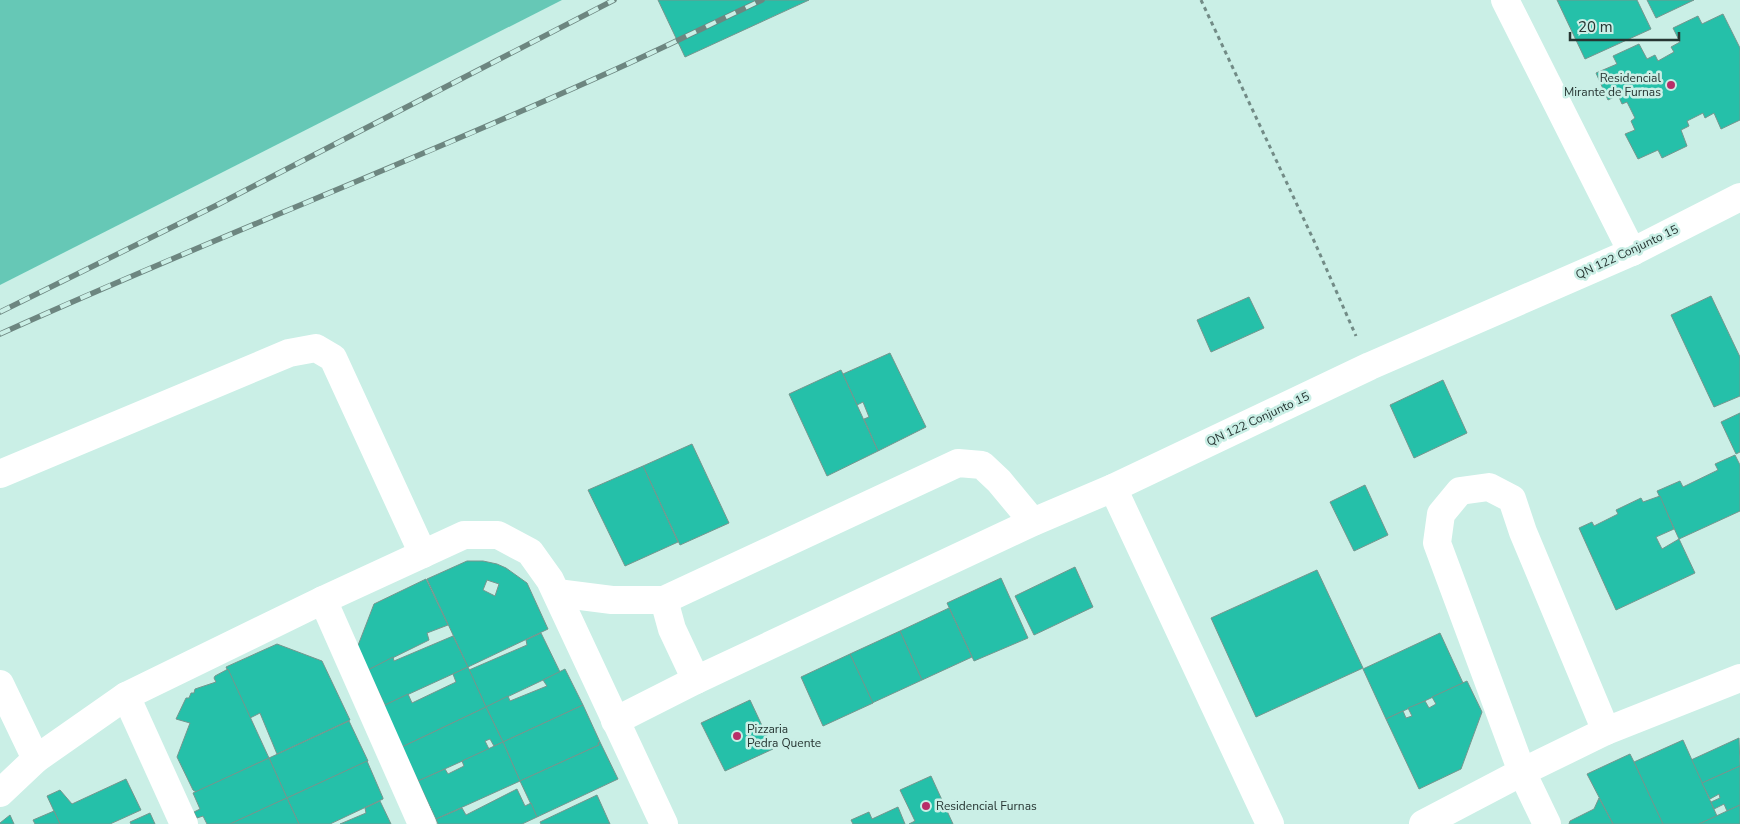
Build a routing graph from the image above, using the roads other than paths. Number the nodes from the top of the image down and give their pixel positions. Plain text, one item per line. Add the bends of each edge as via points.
1 (1505, 0) edge
2 (1740, 197) edge
3 (1632, 252) junction
4 (0, 474) edge
5 (1113, 488) junction
6 (1033, 522) junction
7 (423, 554) junction
8 (557, 593) junction
9 (323, 600) junction
10 (664, 600) junction
11 (1740, 678) edge
12 (696, 680) junction
13 (0, 684) edge
14 (126, 696) junction
15 (615, 721) junction
16 (1606, 731) junction
17 (36, 759) junction
18 (1522, 772) junction
19 (0, 793) edge
20 (184, 824) edge
21 (422, 824) edge
22 (664, 824) edge
23 (1270, 824) edge
24 (1424, 824) edge
25 (1547, 824) edge

1 - 3 street
2 - 3 street, QN 122 Conjunto 15
3 - 5 street, QN 122 Conjunto 15 via 1370,366
4 - 7 street via 290,354 316,348 333,358
5 - 6 street, QN 122 Conjunto 15
5 - 23 street
6 - 10 street via 982,465 958,463
6 - 12 street, QN 122 Conjunto 15
7 - 8 street via 464,536 498,536 530,552
7 - 9 street
8 - 10 street via 612,600
8 - 15 street
9 - 14 street
9 - 21 street
10 - 12 street via 672,629
11 - 16 street
12 - 15 street, QN 122 Conjunto 15
13 - 17 street
14 - 17 street
14 - 20 street
15 - 22 street
16 - 18 street
16 - 18 street via 1512,499 1489,487 1460,492 1441,514 1437,543
17 - 19 street
18 - 24 street
18 - 25 street

